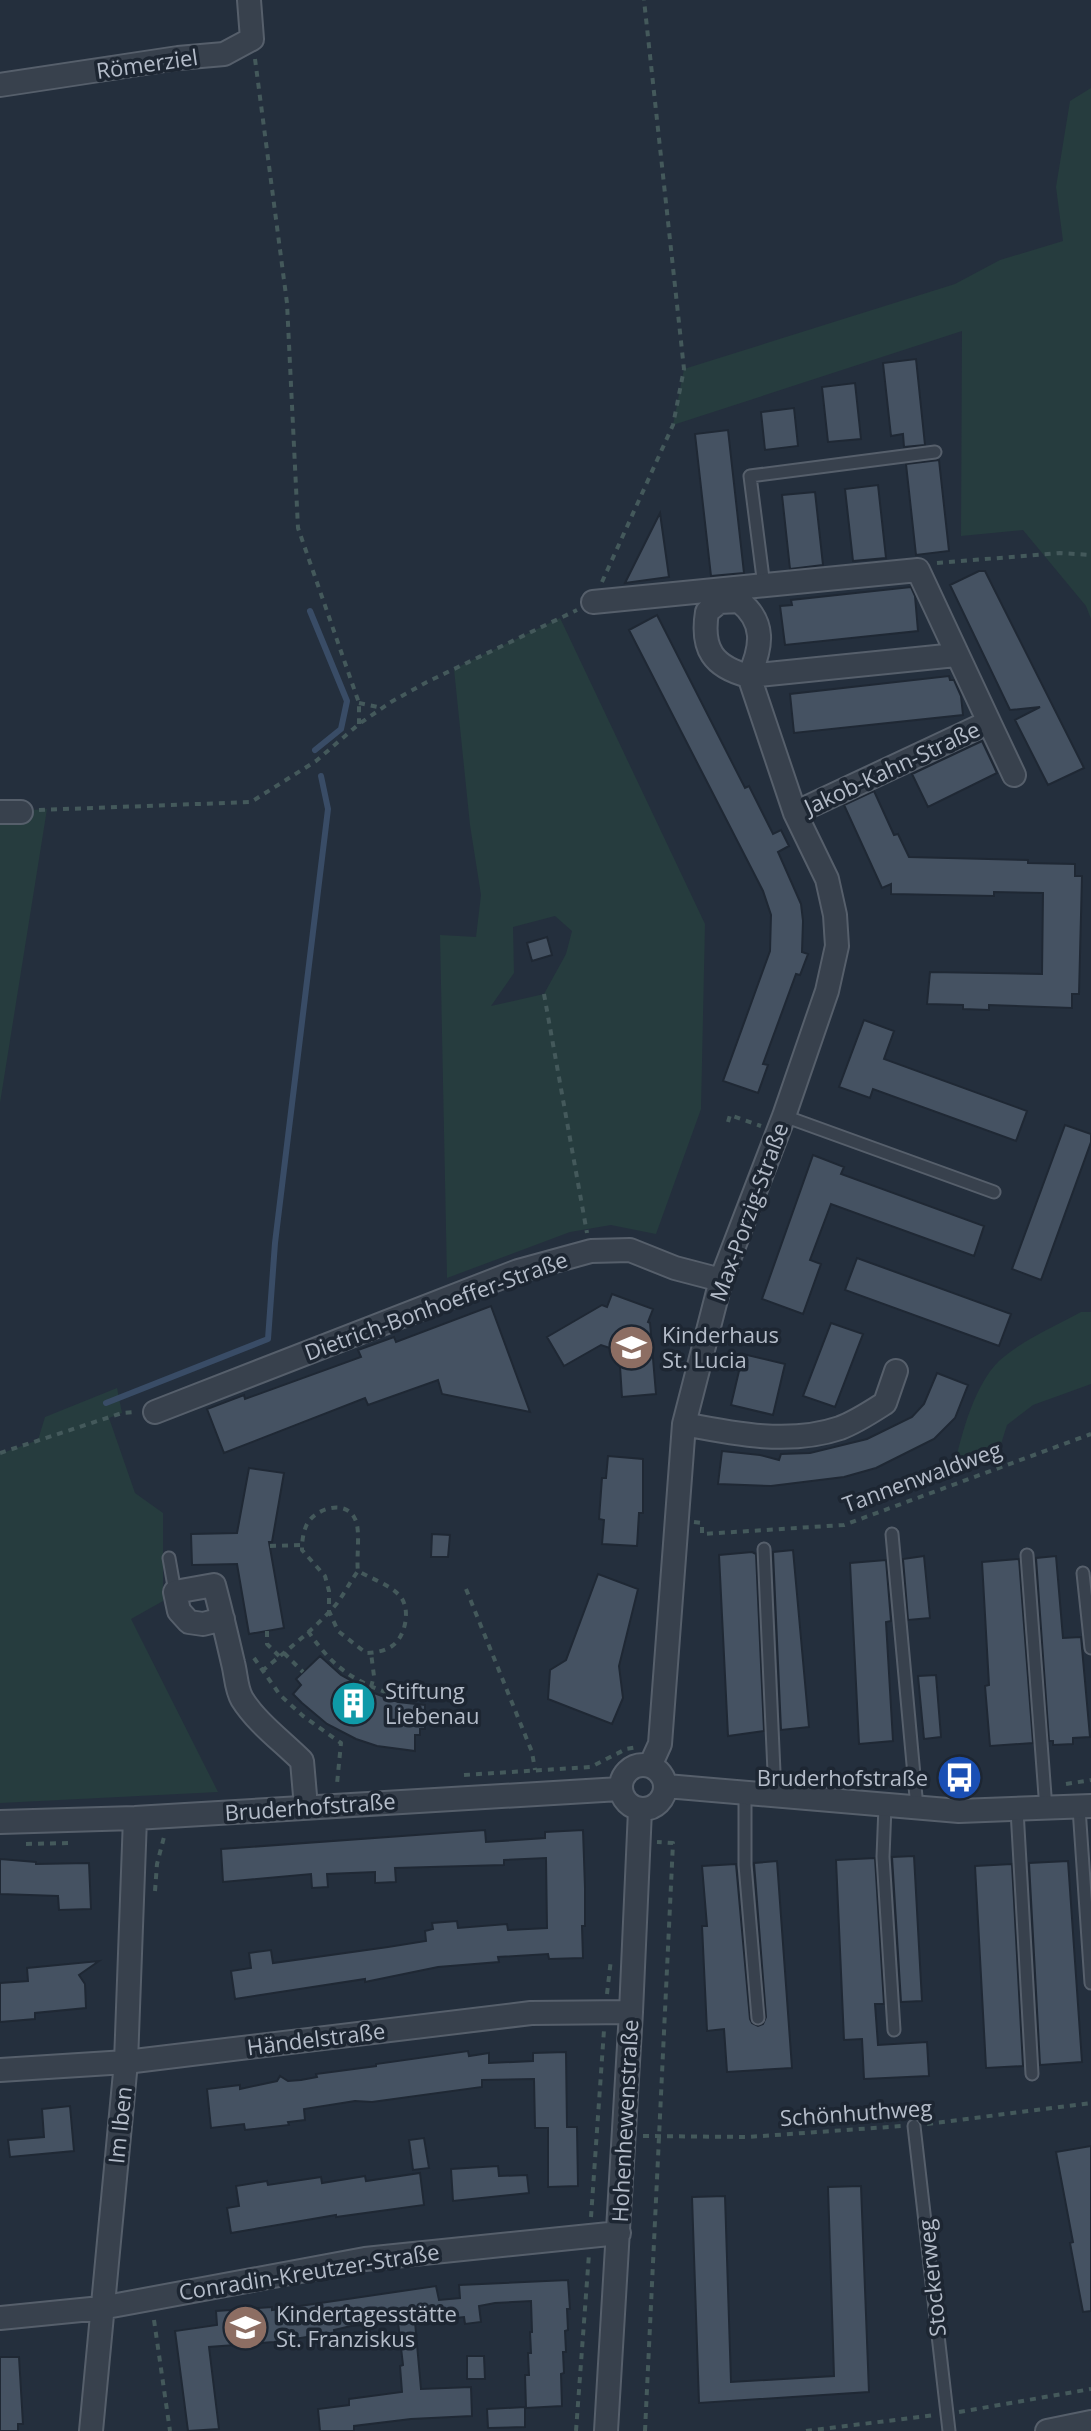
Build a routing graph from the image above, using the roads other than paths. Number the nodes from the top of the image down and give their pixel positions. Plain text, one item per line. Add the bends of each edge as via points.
1 (249, 0) edge
2 (0, 85) edge
3 (935, 452) dead end
4 (749, 592) junction
5 (593, 602) road end
6 (956, 655) junction
7 (749, 676) junction
8 (989, 722) junction
9 (1014, 775) dead end
10 (795, 813) junction
11 (781, 1124) junction
12 (994, 1192) dead end
13 (721, 1280) junction
14 (896, 1371) dead end
15 (155, 1412) road end
16 (684, 1424) junction
17 (892, 1534) dead end
18 (764, 1549) dead end
19 (1027, 1555) dead end
20 (169, 1558) dead end
21 (1083, 1573) dead end
22 (175, 1592) junction
23 (223, 1619) junction
24 (1091, 1648) edge
25 (650, 1766) junction
26 (666, 1786) junction
27 (620, 1789) junction
28 (745, 1791) junction
29 (775, 1794) junction
30 (306, 1797) junction
31 (885, 1806) junction
32 (1085, 1807) edge
33 (917, 1809) junction
34 (640, 1810) junction
35 (1017, 1810) junction
36 (1046, 1810) junction
37 (135, 1818) junction
38 (0, 1822) edge
39 (1091, 1983) edge
40 (631, 2012) junction
41 (758, 2018) dead end
42 (894, 2030) dead end
43 (126, 2062) junction
44 (0, 2070) edge
45 (1032, 2074) dead end
46 (914, 2126) road end
47 (619, 2233) junction
48 (101, 2308) junction
49 (0, 2318) edge
50 (1091, 2422) edge
51 (91, 2431) edge
52 (606, 2431) edge
53 (949, 2431) edge
54 (1047, 2431) edge

1 - 2 street, Römerziel via 252,39 224,54
3 - 4 lane via 750,476
4 - 5 street
4 - 6 street, Jakob-Kahn-Straße via 918,570
4 - 7 street via 758,626 757,659
4 - 7 street via 707,612 704,632 717,661
6 - 7 street
6 - 8 street, Jakob-Kahn-Straße
7 - 10 street, Max-Porzig-Straße
8 - 9 street, Jakob-Kahn-Straße
8 - 10 street, Jakob-Kahn-Straße
10 - 11 street, Max-Porzig-Straße via 827,879 837,946
11 - 12 lane
11 - 13 street, Max-Porzig-Straße
13 - 15 street, Dietrich-Bonhoeffer-Straße via 630,1250 591,1251 518,1271
13 - 16 street, Max-Porzig-Straße
14 - 16 street via 885,1403 839,1428 783,1438
16 - 25 street, Max-Porzig-Straße via 660,1744
17 - 33 lane
18 - 29 lane
19 - 36 lane
20 - 22 lane
21 - 24 lane
22 - 23 street via 179,1611 189,1622
22 - 23 street via 214,1585
23 - 30 street via 239,1695 302,1761
25 - 26 street
25 - 27 street via 633,1767
26 - 28 street
26 - 34 street via 658,1804
27 - 30 street, Bruderhofstraße via 537,1782
27 - 34 street via 630,1807
28 - 29 street
28 - 41 lane via 745,1865
29 - 31 street
30 - 37 street, Bruderhofstraße
31 - 33 street
31 - 42 lane via 883,1857
32 - 36 street
32 - 39 lane
33 - 35 street
34 - 40 street, Hohenhewenstraße
35 - 36 street
35 - 45 lane
37 - 38 street, Bruderhofstraße
37 - 43 street, Im Iben
40 - 43 street, Händelstraße via 531,2013
40 - 47 street, Hohenhewenstraße
43 - 44 street, Händelstraße
43 - 48 street, Im Iben
46 - 53 lane, Stockerweg
47 - 48 street, Conradin-Kreutzer-Straße via 365,2259
47 - 52 street, Hohenhewenstraße
48 - 49 street, Conradin-Kreutzer-Straße
48 - 51 street, Im Iben
50 - 54 street

